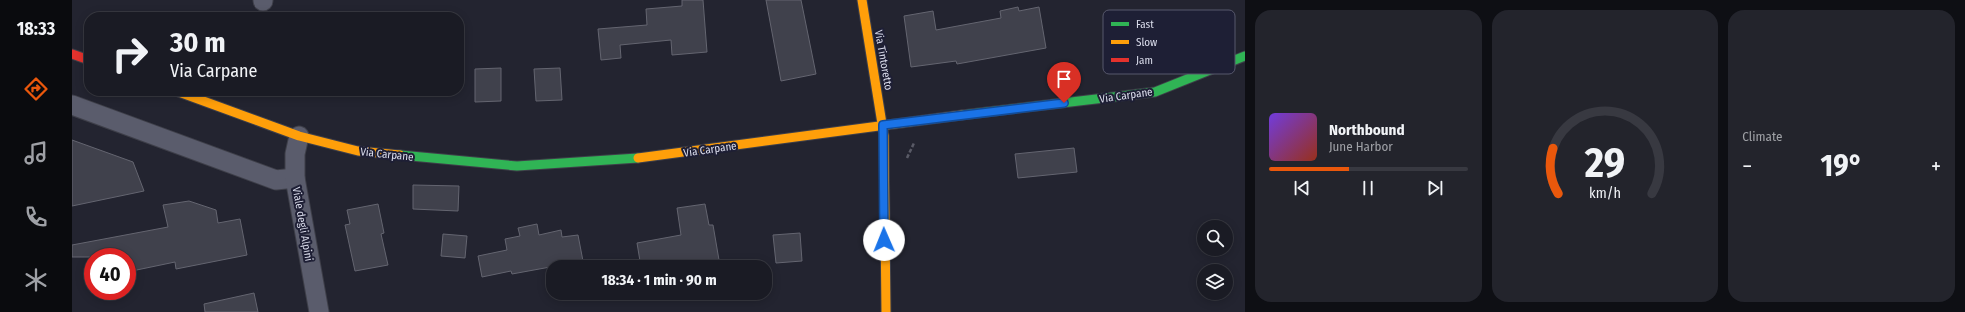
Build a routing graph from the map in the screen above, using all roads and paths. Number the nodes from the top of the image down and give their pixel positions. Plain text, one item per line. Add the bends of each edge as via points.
1 (862, 0) edge
2 (72, 54) edge
3 (1245, 56) edge
4 (84, 58) edge
5 (1235, 60) edge
6 (1200, 74) edge
7 (190, 96) edge
8 (72, 105) edge
9 (883, 125) junction
10 (299, 136) junction
11 (920, 140) dead end
12 (906, 161) dead end
13 (295, 178) junction
14 (319, 312) edge
15 (886, 312) edge

1 - 9 street, Via Tintoretto
2 - 4 street
3 - 5 street, Via Carpane
6 - 9 street, Via Carpane via 1155,92
7 - 10 street, Via Carpane
8 - 13 street via 276,180
9 - 10 street, Via Carpane via 622,160 516,166 358,151
9 - 15 street, Via Tintoretto
10 - 13 street, Viale degli Alpini via 295,154
11 - 12 path via 914,144
13 - 14 street, Viale degli Alpini

